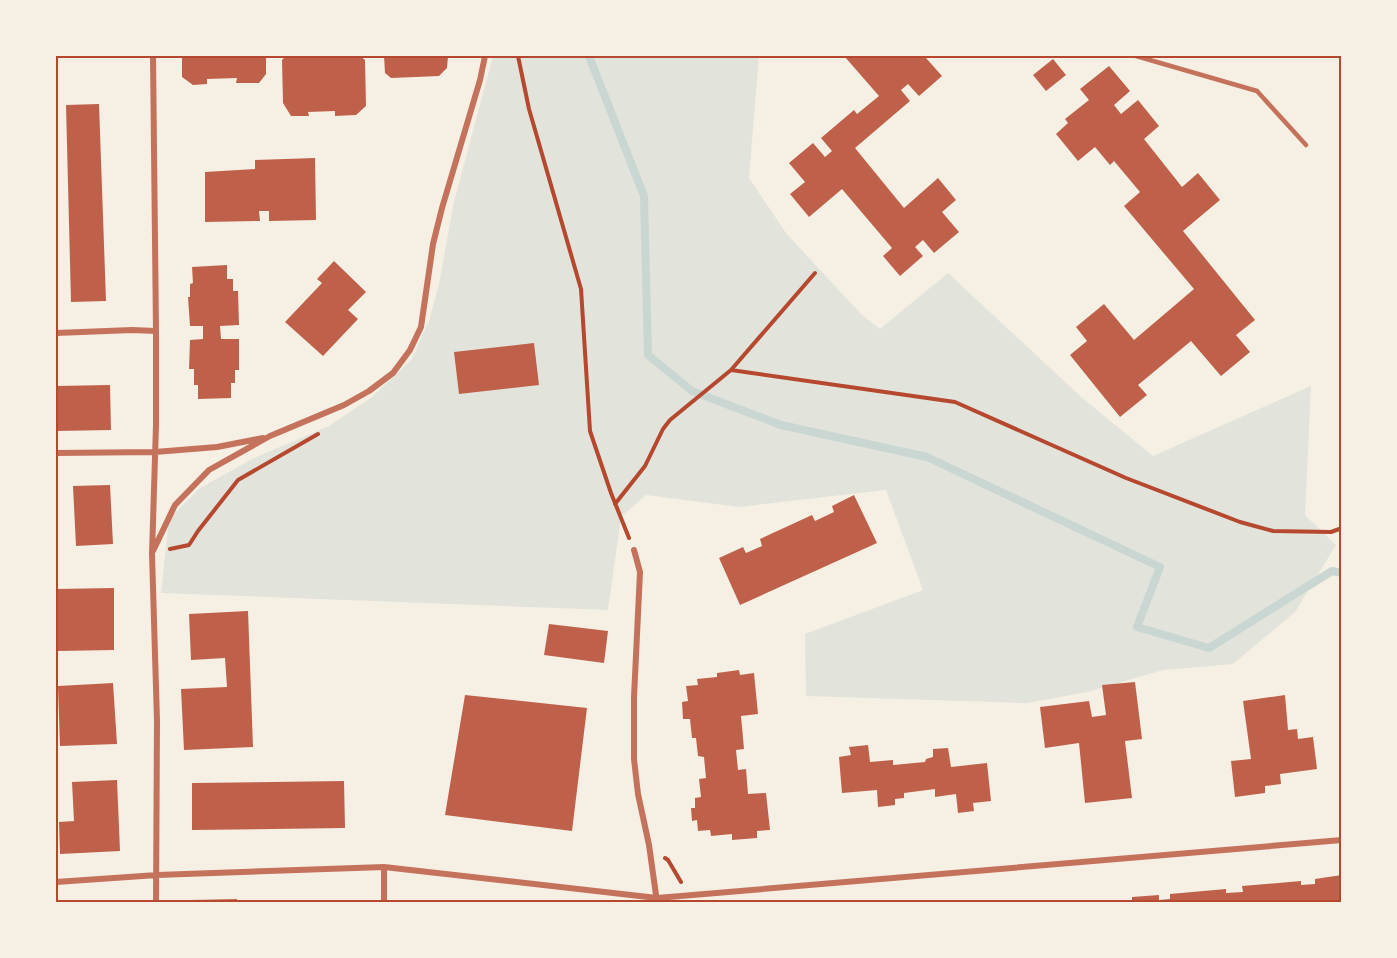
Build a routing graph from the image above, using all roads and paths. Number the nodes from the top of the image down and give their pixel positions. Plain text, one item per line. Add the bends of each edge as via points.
1 (153, 56) edge
2 (485, 56) edge
3 (518, 56) edge
4 (1136, 56) edge
5 (1306, 145) dead end
6 (815, 273) dead end
7 (156, 331) junction
8 (56, 333) edge
9 (730, 370) junction
10 (327, 429) dead end
11 (270, 436) junction
12 (154, 452) junction
13 (56, 453) edge
14 (615, 505) junction
15 (1341, 528) edge
16 (634, 550) joint
17 (152, 554) junction
18 (1341, 840) edge
19 (649, 845) junction
20 (384, 867) junction
21 (157, 875) junction
22 (56, 882) edge
23 (685, 895) junction
24 (657, 900) edge
25 (156, 903) edge
26 (384, 903) edge

1 - 7 street
2 - 11 street via 433,244 421,327 410,350 393,372 369,391
3 - 14 path via 529,109 581,289 590,431
4 - 5 lane via 1257,91
6 - 9 path
7 - 8 street
7 - 12 street
9 - 14 path via 670,420 645,466
9 - 15 path via 955,402 1126,478 1240,522 1274,531 1331,532
10 - 17 path via 238,480 189,545
11 - 12 street via 217,447
11 - 17 street via 209,470 175,506
12 - 13 street
12 - 17 street
14 - 16 path
16 - 19 street via 640,572 634,759
17 - 21 street
18 - 23 street
19 - 23 path via 668,860
19 - 24 street
20 - 21 street
20 - 24 street
20 - 26 street
21 - 22 street
21 - 25 street
23 - 24 street

